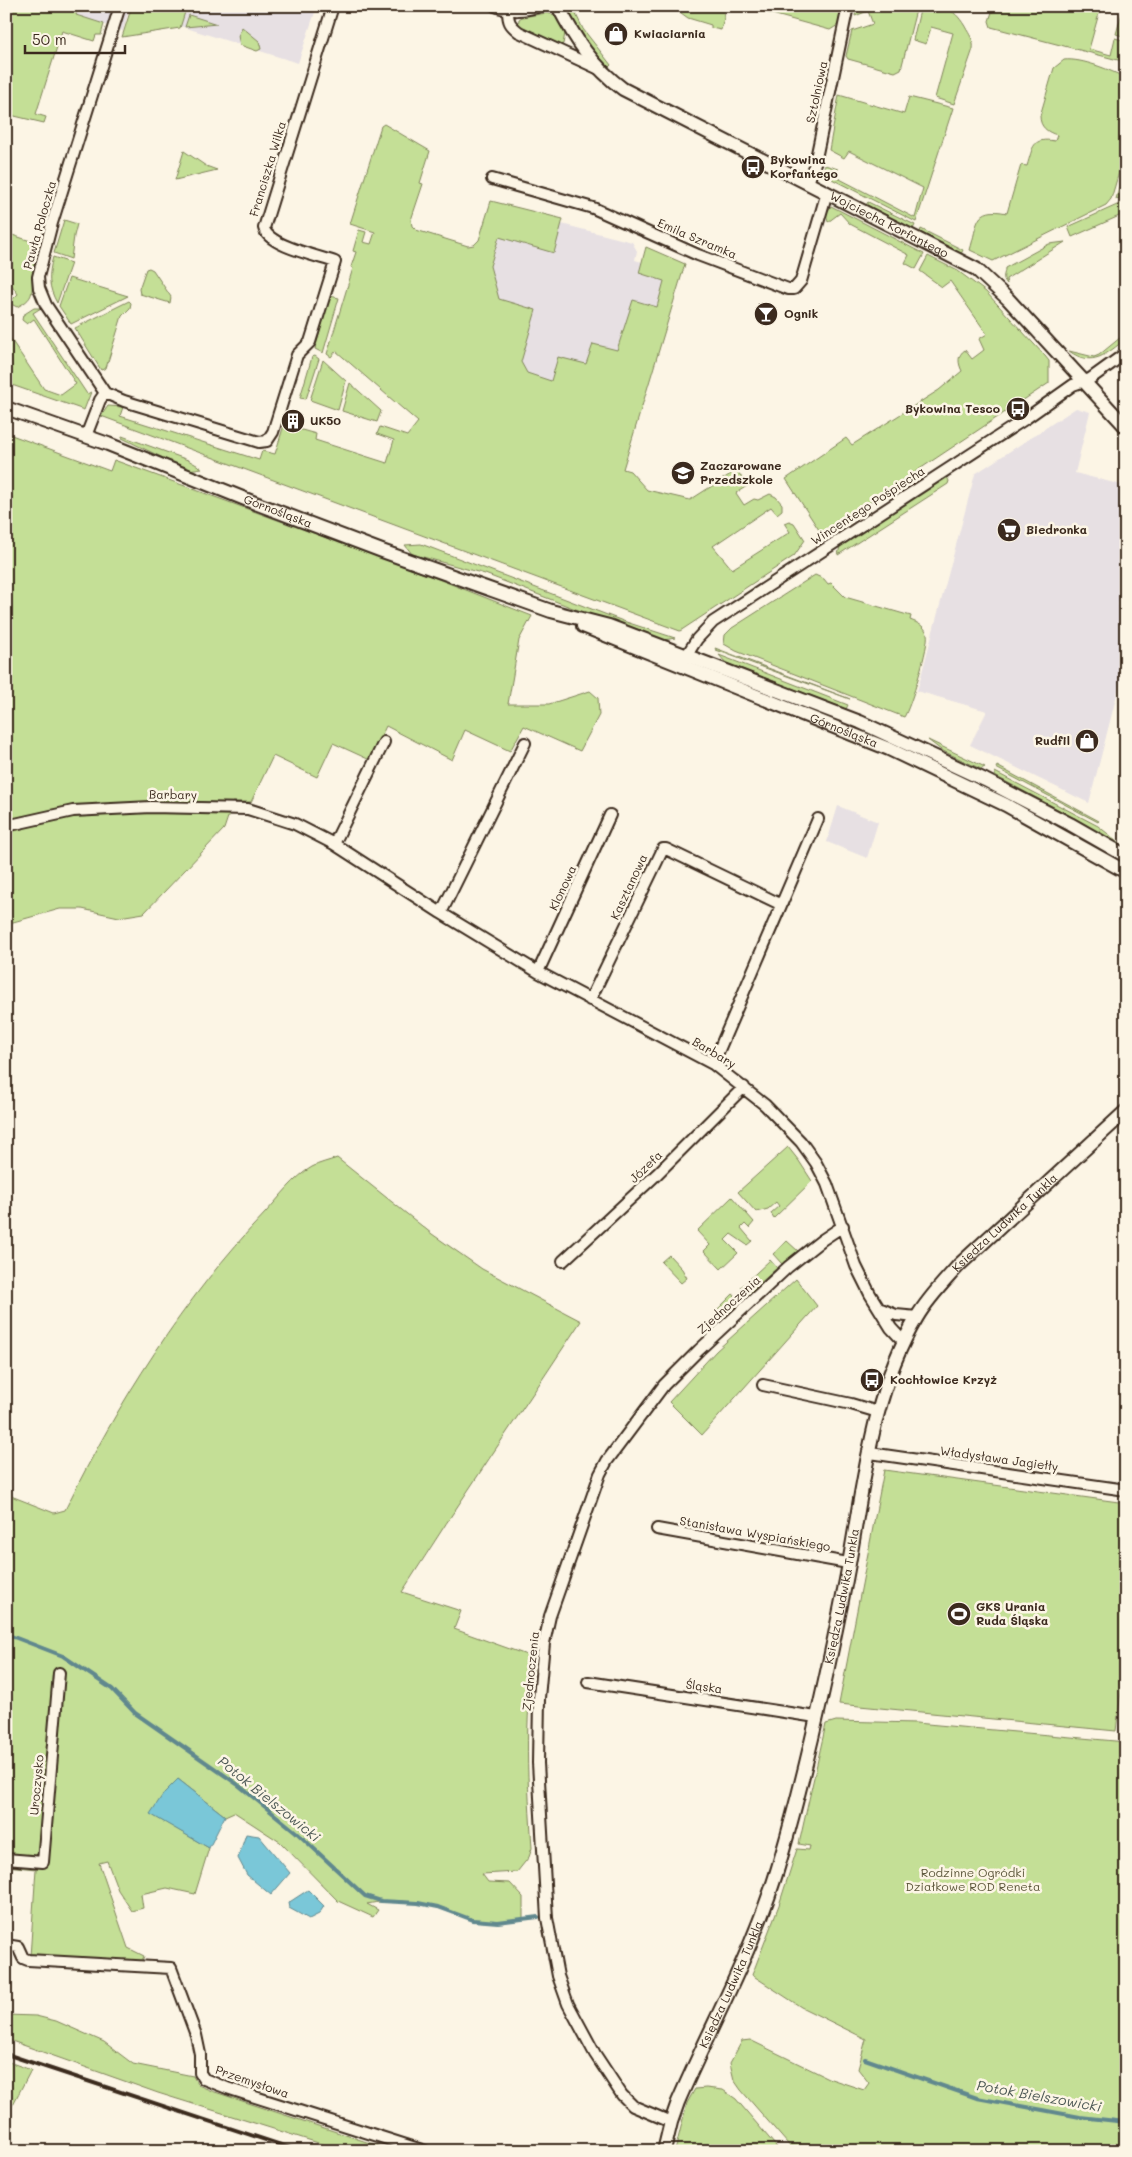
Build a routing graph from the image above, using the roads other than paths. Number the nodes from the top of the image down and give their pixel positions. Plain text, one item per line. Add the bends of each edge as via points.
1 (120, 6) edge
2 (332, 6) edge
3 (495, 6) edge
4 (541, 6) edge
5 (558, 6) edge
6 (848, 6) edge
7 (508, 11) junction
8 (599, 69) junction
9 (492, 179) dead end
10 (808, 183) junction
11 (826, 192) junction
12 (1126, 353) edge
13 (1082, 381) junction
14 (105, 393) junction
15 (6, 408) edge
16 (1126, 427) edge
17 (86, 436) junction
18 (683, 661) junction
19 (384, 742) dead end
20 (525, 743) dead end
21 (610, 815) dead end
22 (818, 819) dead end
23 (6, 826) edge
24 (334, 844) junction
25 (1126, 856) edge
26 (1126, 872) edge
27 (780, 904) junction
28 (441, 913) junction
29 (538, 972) junction
30 (590, 1000) junction
31 (712, 1064) junction
32 (744, 1087) junction
33 (1126, 1111) edge
34 (843, 1226) junction
35 (562, 1261) dead end
36 (879, 1308) junction
37 (917, 1317) junction
38 (904, 1342) junction
39 (763, 1385) dead end
40 (878, 1412) junction
41 (870, 1453) junction
42 (1126, 1490) edge
43 (657, 1529) dead end
44 (848, 1564) junction
45 (59, 1673) dead end
46 (588, 1682) dead end
47 (816, 1717) junction
48 (6, 1858) edge
49 (6, 1945) edge
50 (671, 2122) junction
51 (425, 2151) edge
52 (664, 2151) edge

1 - 14 street, Pawła Poloczka via 38,277 46,305
2 - 14 street, Franciszka Wilka via 264,228 265,234 276,242 335,262 310,342 297,355 273,432 267,441 259,442
3 - 7 street
4 - 7 street
5 - 8 street, Wojciecha Korfantego via 582,49
6 - 10 street, Sztolniowa
7 - 8 street via 508,20 518,32
8 - 10 street, Wojciecha Korfantego via 632,95
9 - 11 street, Emila Szramka via 593,208 698,255 788,289 794,289 801,281
10 - 11 street, Wojciecha Korfantego
11 - 13 street, Wojciecha Korfantego via 976,270 1008,299
12 - 13 street, Wincentego Pośpiecha via 1090,379
13 - 16 street, Wojciecha Korfantego
13 - 18 street, Wincentego Pośpiecha via 713,622
14 - 17 street
15 - 17 street, Górnośląska
17 - 18 street, Górnośląska via 373,548
18 - 25 street, Górnośląska via 846,716 927,751
18 - 26 street, Górnośląska via 889,749 1006,805
19 - 24 street
20 - 28 street
21 - 29 street, Klonowa
22 - 27 street
23 - 24 street, Barbary via 73,811 151,807 248,809 295,824
24 - 28 street, Barbary
27 - 30 street, Kasztanowa via 666,848 662,849
27 - 31 street
28 - 29 street, Barbary
29 - 30 street, Barbary
30 - 31 street, Barbary
31 - 32 street, Barbary
32 - 34 street, Barbary via 802,1142 828,1184
32 - 35 street, Józefa via 657,1174
33 - 37 street, Księdza Ludwika Tunkla via 959,1266
34 - 36 street, Barbary via 856,1266
34 - 50 street, Zjednoczenia via 788,1267 698,1350 664,1385 612,1454 600,1474 553,1608 544,1644 538,1731 540,1826 546,1918 558,1976 568,2004 590,2046 622,2095 640,2109
36 - 37 street via 896,1315
36 - 38 street, Barbary
37 - 38 street, Księdza Ludwika Tunkla
38 - 40 street, Księdza Ludwika Tunkla
39 - 40 street
40 - 41 street, Księdza Ludwika Tunkla
41 - 42 street, Władysława Jagiełły
41 - 44 street, Księdza Ludwika Tunkla
43 - 44 street, Stanisława Wyspiańskiego
44 - 47 street, Księdza Ludwika Tunkla
45 - 48 street, Uroczysko via 43,1862
46 - 47 street, Śląska
47 - 50 street, Księdza Ludwika Tunkla via 771,1892
49 - 51 street, Przemysłowa via 18,1947 22,1958 28,1960 171,1968 194,2028 200,2054 200,2073 204,2078
50 - 52 street, Księdza Ludwika Tunkla

